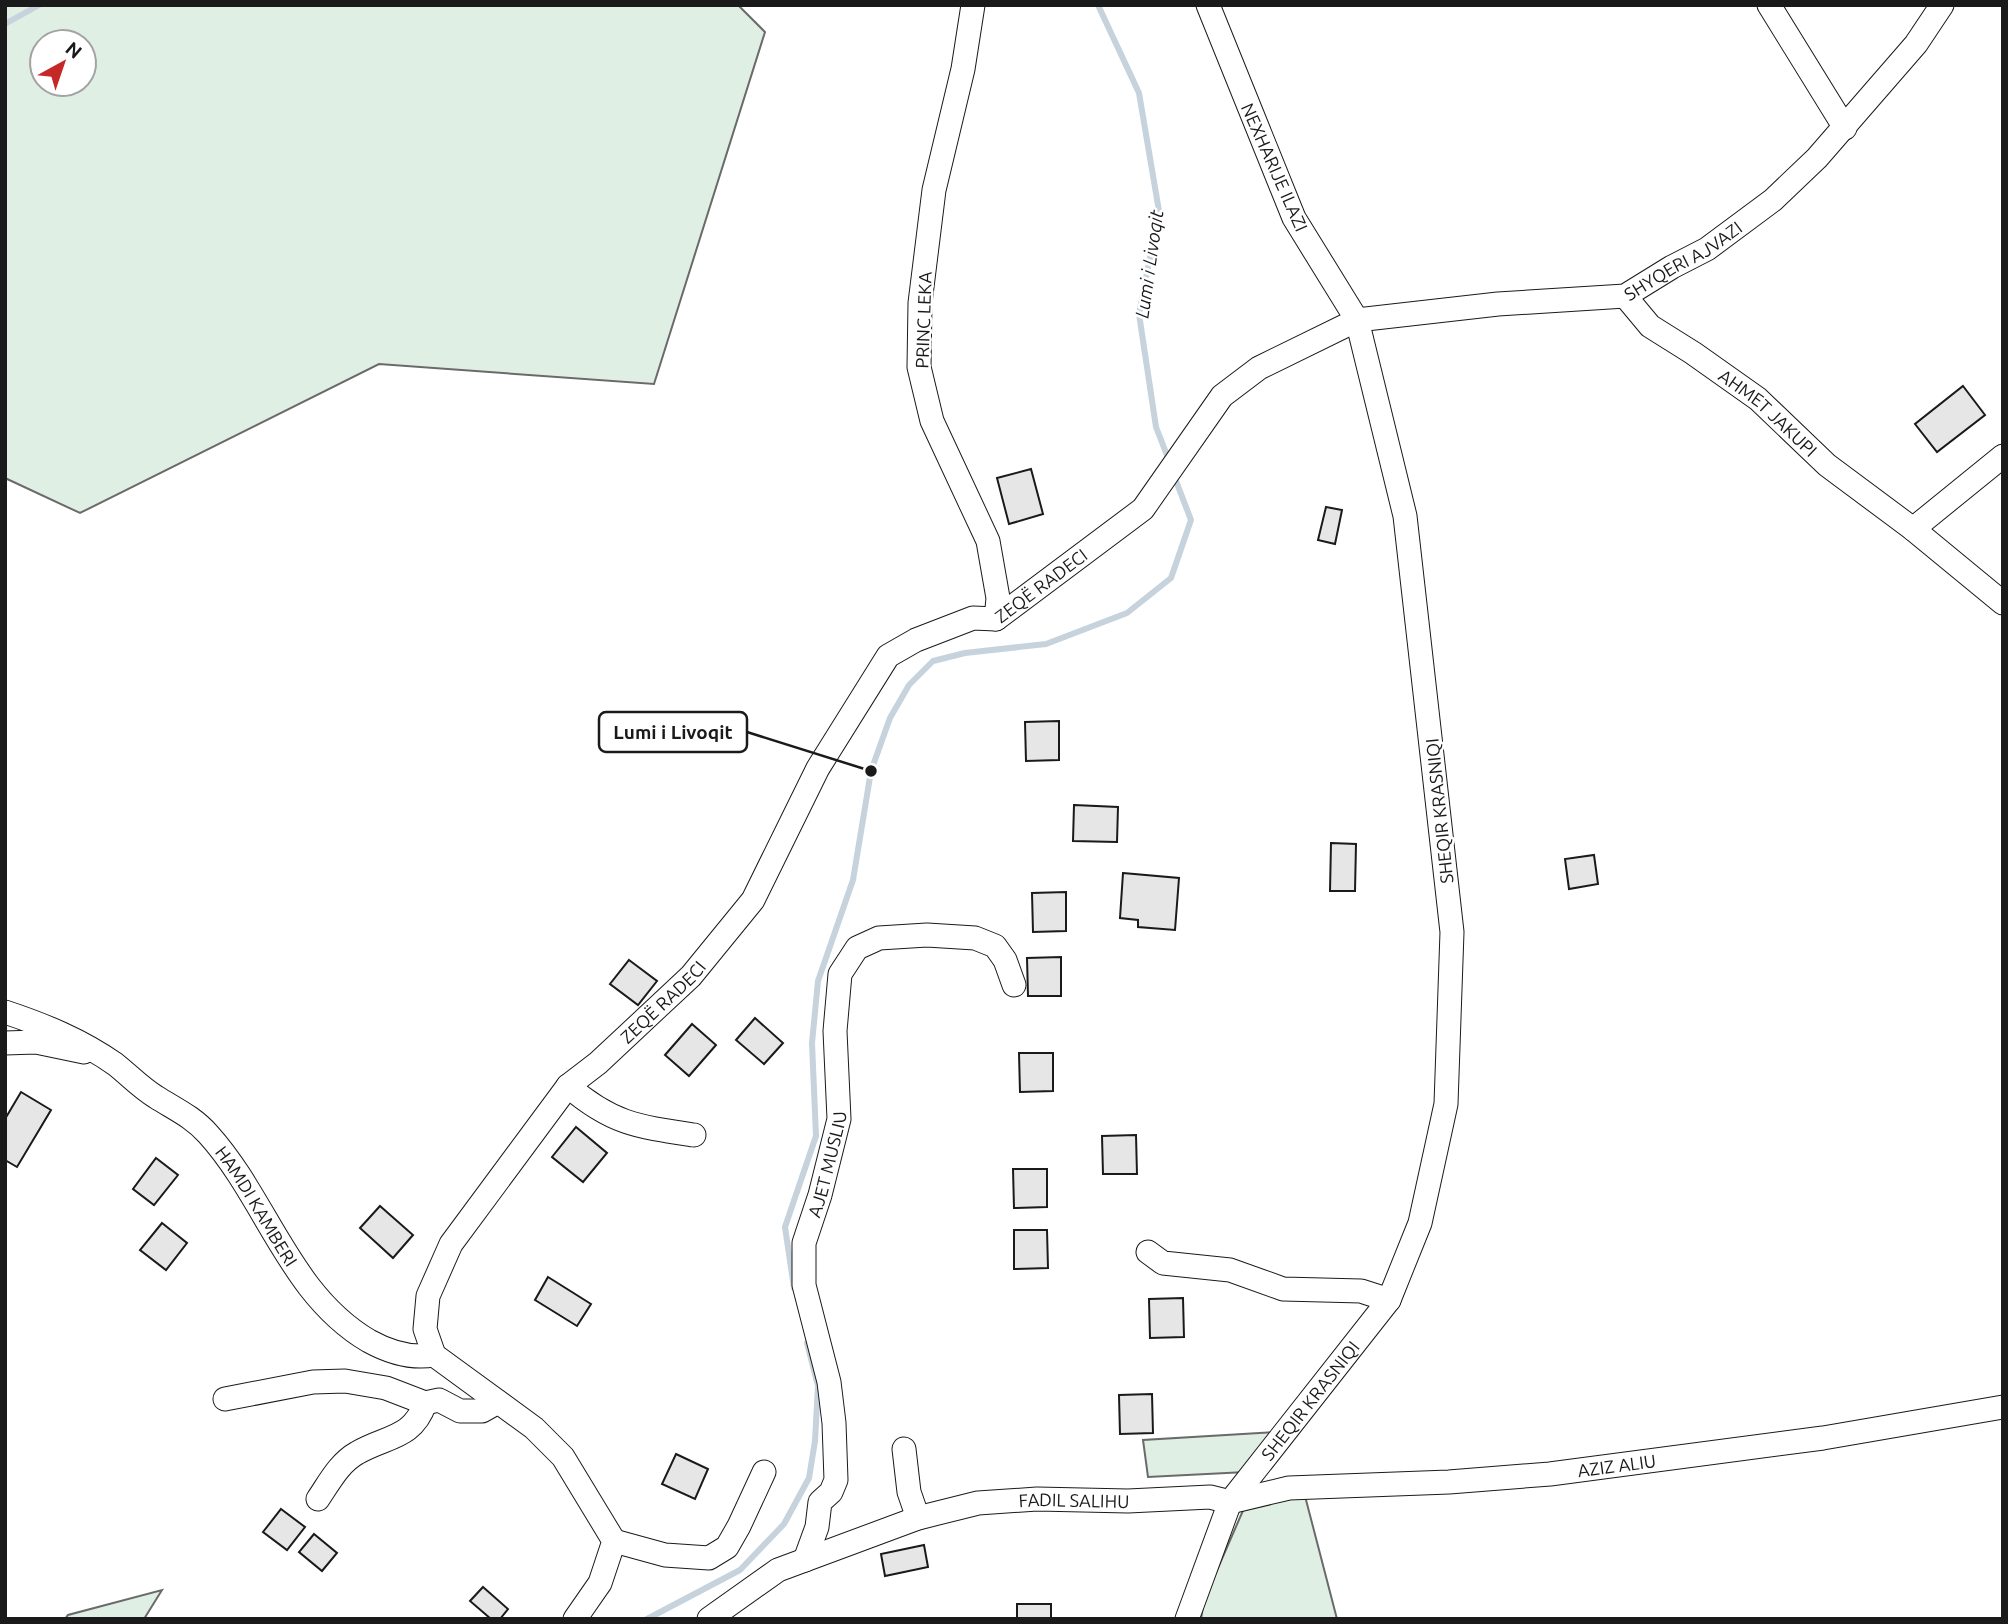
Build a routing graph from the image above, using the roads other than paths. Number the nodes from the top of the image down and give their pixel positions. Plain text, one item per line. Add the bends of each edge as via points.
1 (1208, 5) edge
2 (1769, 5) edge
3 (1942, 5) edge
4 (967, 7) edge
5 (1845, 128) junction
6 (1625, 296) junction
7 (1357, 320) junction
8 (2003, 456) edge
9 (1913, 529) junction
10 (2003, 603) edge
11 (996, 619) junction
12 (1014, 985) dead end
13 (5, 1012) edge
14 (5, 1043) edge
15 (94, 1051) junction
16 (568, 1086) junction
17 (694, 1135) dead end
18 (1148, 1252) dead end
19 (1389, 1300) junction
20 (434, 1355) junction
21 (225, 1399) dead end
22 (498, 1402) junction
23 (425, 1403) junction
24 (2003, 1407) edge
25 (904, 1449) dead end
26 (764, 1472) dead end
27 (318, 1499) dead end
28 (1230, 1502) junction
29 (918, 1518) junction
30 (614, 1541) junction
31 (805, 1560) junction
32 (575, 1619) edge
33 (709, 1619) edge
34 (1188, 1619) edge

1 - 7 street, NEXHARIJE ILAZI via 1294,218
2 - 5 street
3 - 5 street, SHYQERI AJVAZI via 1916,44
4 - 11 street, PRINC LEKA via 963,69 934,190 920,303 919,367 932,421 988,541 999,598
5 - 6 street, SHYQERI AJVAZI via 1773,200 1707,249
6 - 7 street, SHYQERI AJVAZI via 1498,303
6 - 9 street, AHMET JAKUPI via 1650,326 1758,399 1827,466
7 - 11 street, ZEQË RADECI via 1259,368 1222,396 1143,509
7 - 19 street, SHEQIR KRASNIQI via 1405,516 1452,932 1446,1104 1420,1223
8 - 9 street
9 - 10 street, AHMET JAKUPI
11 - 16 street, ZEQË RADECI via 973,618 888,656 818,768 753,900 691,976
12 - 31 street, AJET MUSLIU via 995,946 975,938 879,938 857,948 840,974 835,1031 839,1119 804,1243 804,1284 829,1382 836,1480 820,1503
13 - 15 street, HAMDI KAMBERI via 58,1031
14 - 15 street via 36,1042
15 - 20 street, HAMDI KAMBERI via 207,1133 232,1164 308,1286 351,1330 382,1348 417,1358
16 - 17 street via 590,1105 624,1122
16 - 20 street, ZEQË RADECI via 451,1244 428,1296 425,1329
18 - 19 street via 1163,1264 1230,1270 1283,1289 1361,1290
19 - 28 street, SHEQIR KRASNIQI
20 - 22 street
21 - 23 street via 313,1382 345,1381 386,1388
22 - 23 street via 482,1411 460,1411 439,1400
22 - 30 street via 563,1457
23 - 27 street via 410,1429 356,1453 337,1469
24 - 28 street, AZIZ ALIU via 1823,1438 1550,1474 1289,1488
25 - 29 street via 909,1492
26 - 30 street via 727,1547 709,1558 666,1555
28 - 29 street, FADIL SALIHU via 1210,1497 1037,1499 978,1503
28 - 34 street, SHEQIR KRASNIQI
29 - 31 street, FADIL SALIHU
30 - 32 street via 600,1583
31 - 33 street, FADIL SALIHU via 778,1570

